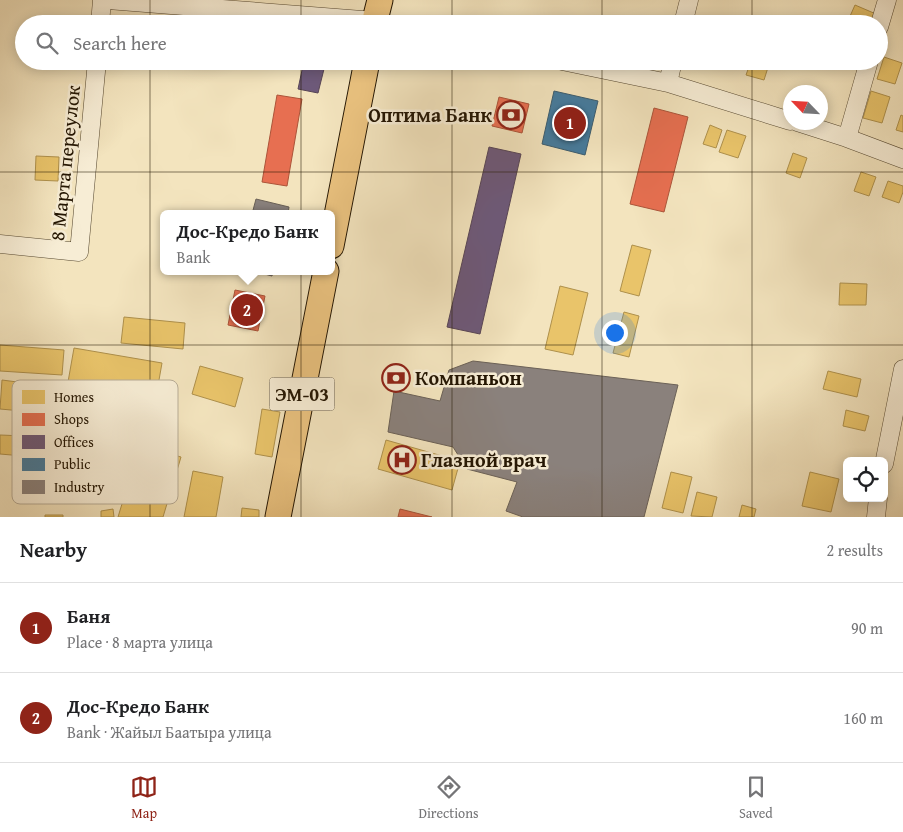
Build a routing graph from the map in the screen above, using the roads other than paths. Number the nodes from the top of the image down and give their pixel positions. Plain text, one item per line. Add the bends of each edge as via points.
1 (102, 0) edge
2 (108, 0) edge
3 (689, 0) edge
4 (887, 0) edge
5 (101, 15) edge
6 (347, 15) edge
7 (685, 15) edge
8 (883, 15) edge
9 (96, 70) edge
10 (365, 70) edge
11 (605, 70) edge
12 (671, 70) edge
13 (866, 70) edge
14 (668, 83) junction
15 (783, 118) edge
16 (822, 130) edge
17 (847, 138) junction
18 (903, 159) edge
19 (335, 225) edge
20 (0, 244) edge
21 (325, 275) edge
22 (903, 370) edge
23 (885, 457) edge
24 (878, 502) edge
25 (278, 517) edge
26 (876, 517) edge

1 - 5 street
2 - 6 street
3 - 7 street
4 - 8 street
9 - 20 street, 8 Марта переулок via 79,252
10 - 19 highway
11 - 14 street
12 - 14 street
13 - 17 street
14 - 15 street
16 - 17 street
17 - 18 street
21 - 25 highway, ЭМ-03
22 - 23 street
24 - 26 street

